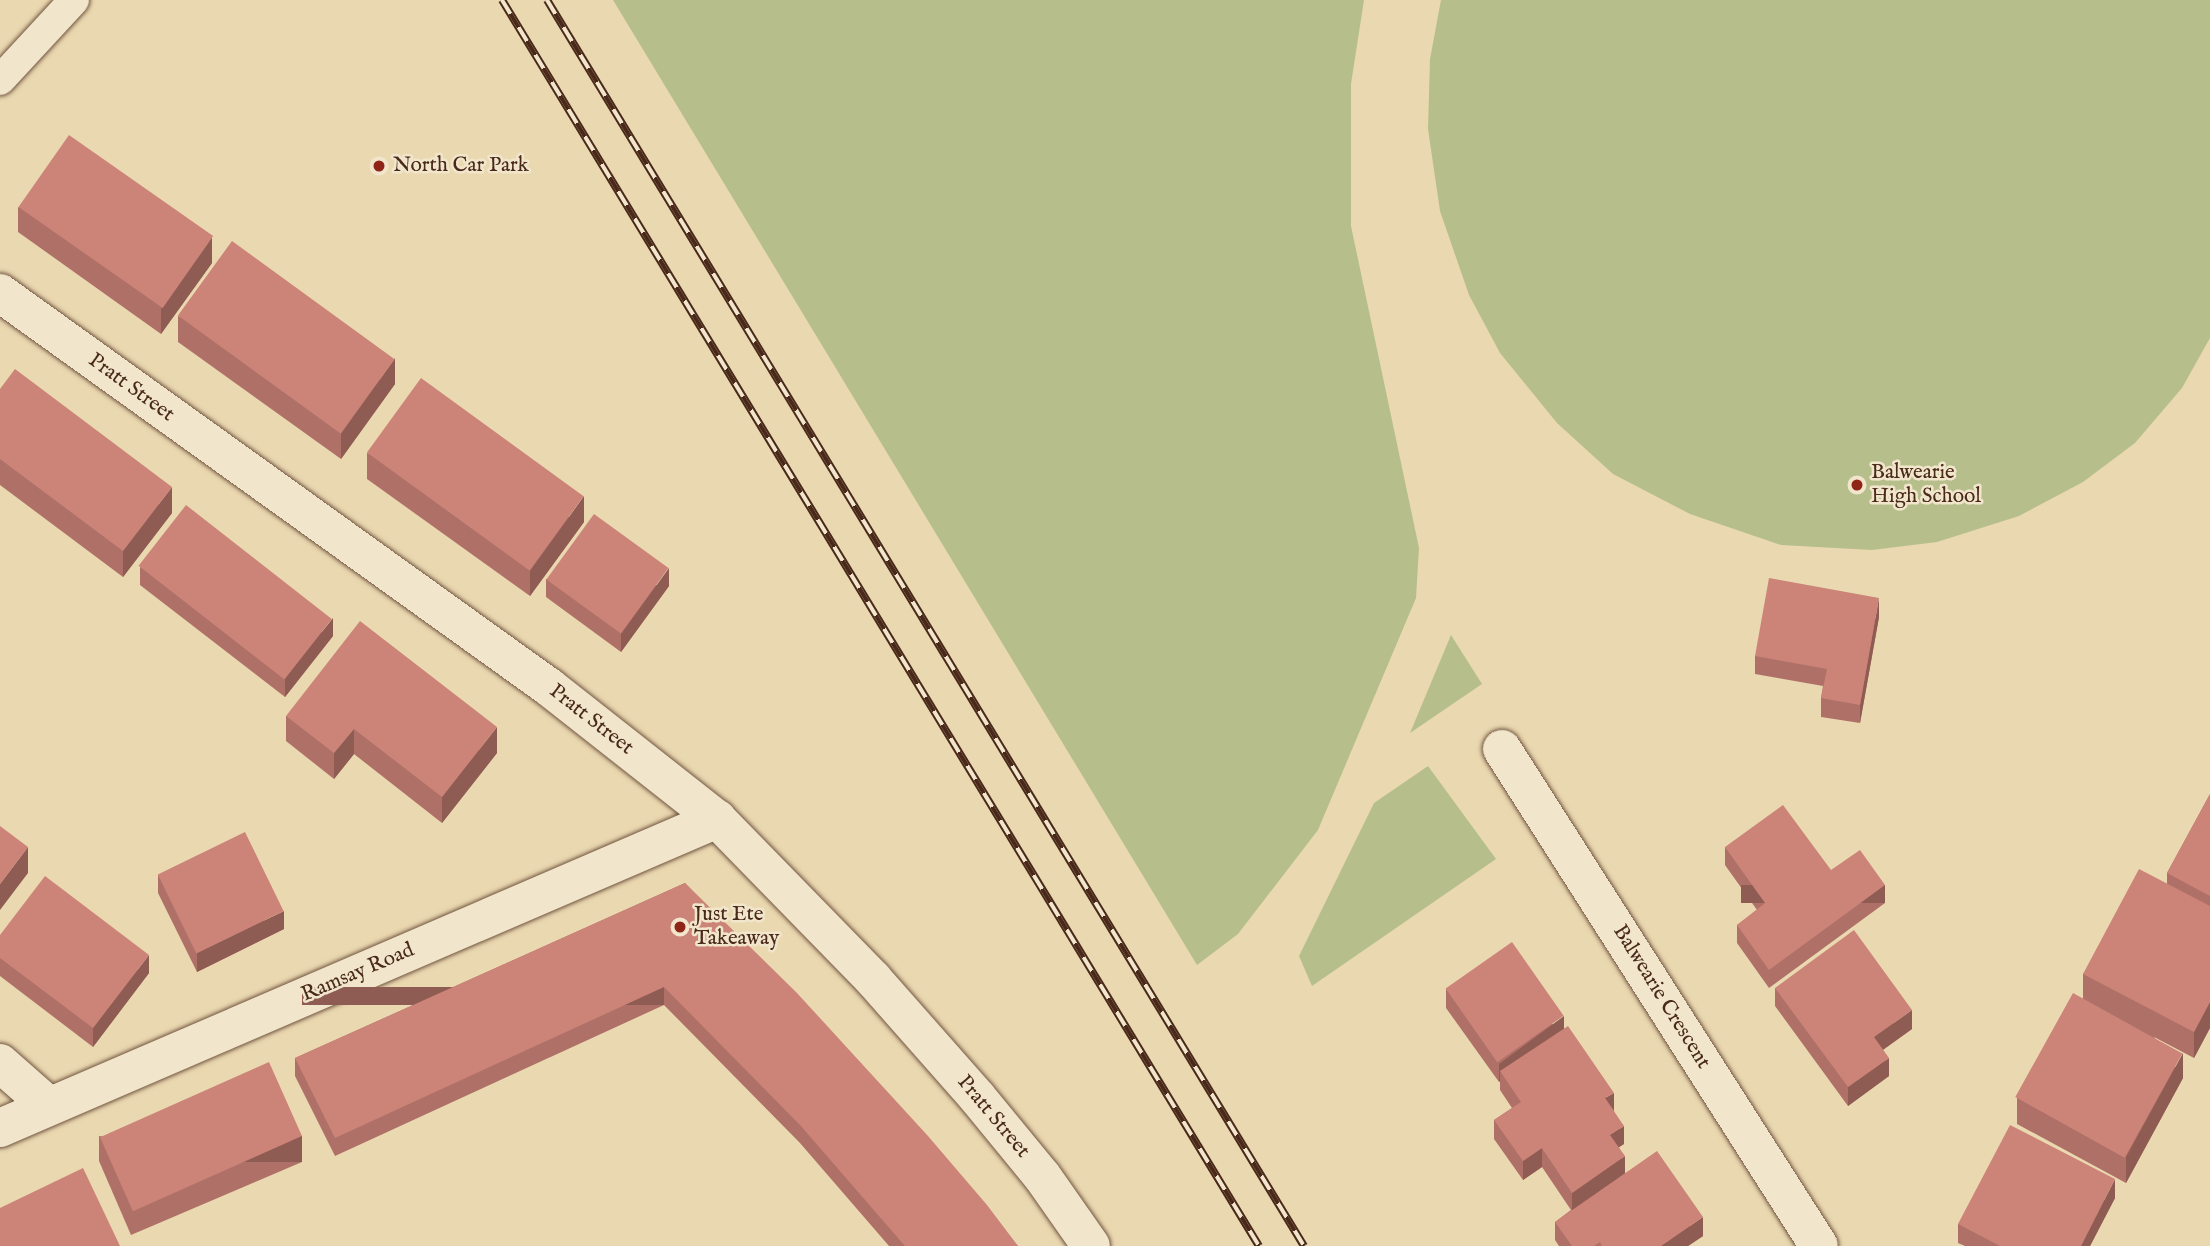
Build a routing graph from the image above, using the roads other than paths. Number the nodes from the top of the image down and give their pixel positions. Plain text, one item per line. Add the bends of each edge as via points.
1 (74, 0) edge
2 (0, 80) edge
3 (0, 293) edge
4 (1502, 749) dead end
5 (718, 819) junction
6 (0, 1063) edge
7 (49, 1105) junction
8 (0, 1128) edge
9 (1091, 1246) edge
10 (1819, 1246) edge

1 - 2 lane
3 - 5 main road, Pratt Street via 549,687
4 - 10 main road, Balwearie Crescent
5 - 7 main road, Ramsay Road
5 - 9 main road, Pratt Street via 873,979 977,1097 1042,1175
6 - 7 main road
7 - 8 main road, Ramsay Road

